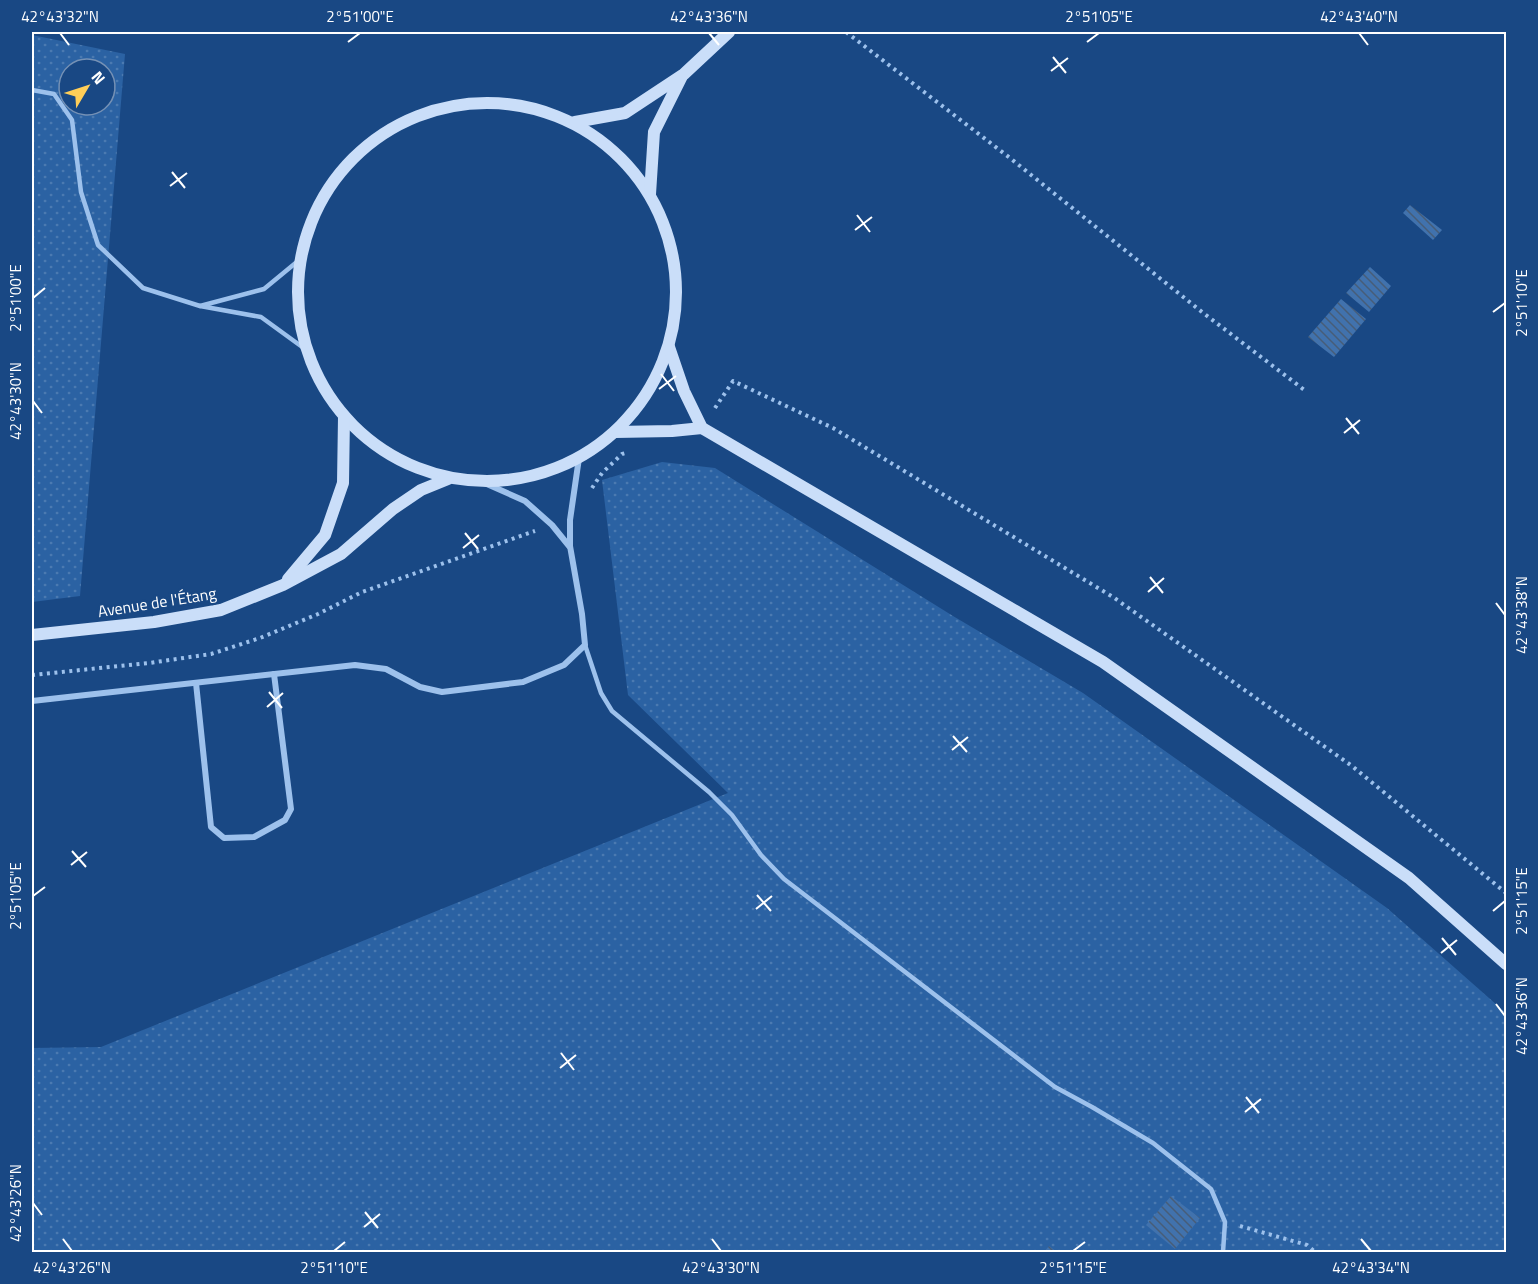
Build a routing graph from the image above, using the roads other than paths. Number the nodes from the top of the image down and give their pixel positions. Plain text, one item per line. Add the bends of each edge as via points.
1 (729, 32) edge
2 (684, 74) junction
3 (32, 90) edge
4 (575, 122) junction
5 (650, 194) junction
6 (298, 261) junction
7 (200, 306) junction
8 (669, 346) junction
9 (305, 349) junction
10 (344, 417) junction
11 (702, 428) junction
12 (615, 432) junction
13 (579, 458) junction
14 (448, 479) junction
15 (480, 481) junction
16 (570, 546) junction
17 (283, 585) junction
18 (32, 635) edge
19 (585, 645) junction
20 (274, 674) junction
21 (196, 683) junction
22 (32, 701) edge
23 (1506, 964) edge
24 (1223, 1252) edge

1 - 2 main road
2 - 4 main road via 625,113
2 - 5 main road via 654,132
3 - 7 lane via 54,94 72,120 81,192 98,245 143,288
4 - 5 main road via 616,151
4 - 6 main road via 484,100 412,115 352,156 307,225
5 - 8 main road via 669,236 677,294
6 - 7 lane via 264,289
6 - 9 main road
7 - 9 lane via 261,317
8 - 11 main road
8 - 12 main road via 652,386
9 - 10 main road via 321,385
10 - 14 main road via 394,457
10 - 17 main road via 343,483 326,535
11 - 12 main road
11 - 23 main road via 1103,662 1409,878
12 - 13 main road
13 - 15 main road via 550,473
13 - 16 street
14 - 15 main road
14 - 17 main road, Avenue de l'Étang via 421,490 341,554
15 - 16 street via 525,501
16 - 19 street
17 - 18 main road, Avenue de l'Étang via 221,610
19 - 20 street via 564,665 523,682 442,692 420,687 386,669 366,666
19 - 24 lane via 601,693 612,711 709,792 784,879 1054,1087 1153,1143 1211,1189 1225,1222
20 - 21 street
20 - 21 street via 291,809 285,820 254,837 224,838 211,827
21 - 22 street

